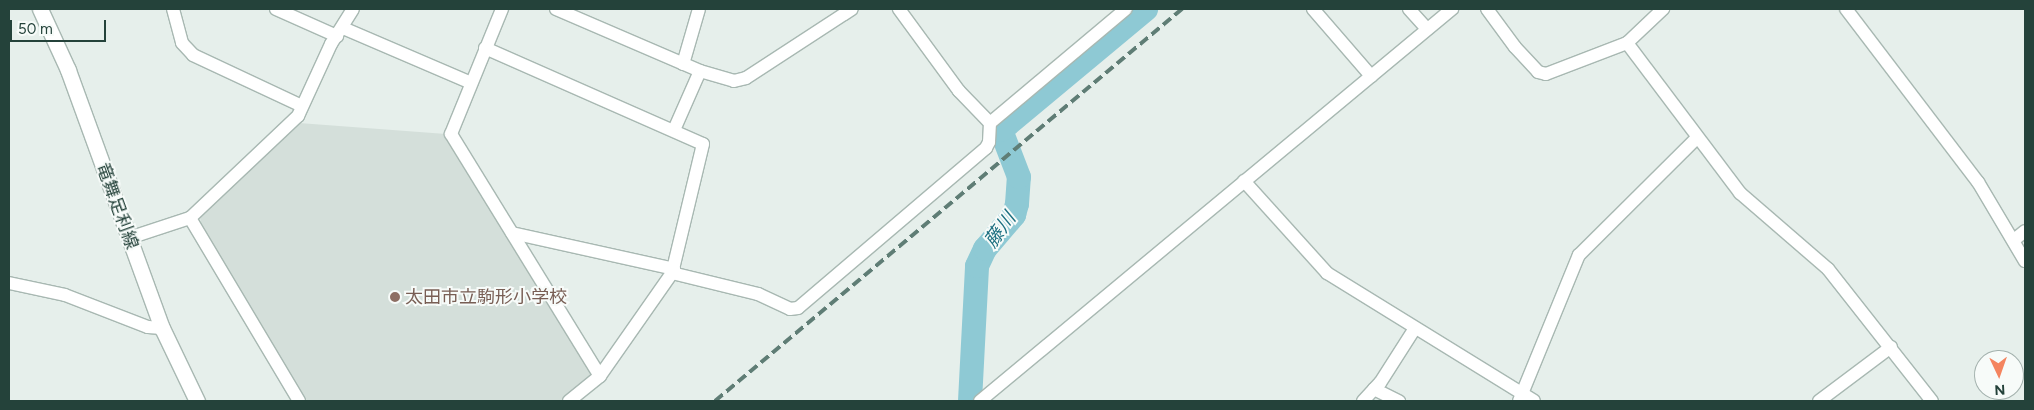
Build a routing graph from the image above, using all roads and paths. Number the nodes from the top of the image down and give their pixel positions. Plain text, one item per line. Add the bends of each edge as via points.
1 (40, 9) edge
2 (173, 9) edge
3 (353, 9) edge
4 (502, 9) edge
5 (556, 9) edge
6 (699, 9) edge
7 (852, 9) edge
8 (899, 9) edge
9 (1126, 9) edge
10 (1313, 9) edge
11 (1409, 9) edge
12 (1452, 9) edge
13 (1487, 9) edge
14 (1664, 9) edge
15 (281, 10) edge
16 (1849, 10) edge
17 (1427, 29) junction
18 (340, 32) junction
19 (1627, 43) junction
20 (485, 48) junction
21 (683, 64) junction
22 (700, 71) junction
23 (1371, 76) junction
24 (469, 82) junction
25 (302, 106) junction
26 (990, 123) junction
27 (674, 130) junction
28 (1697, 138) junction
29 (1244, 181) junction
30 (190, 218) junction
31 (2025, 231) edge
32 (512, 233) junction
33 (129, 238) junction
34 (2014, 240) junction
35 (2025, 262) edge
36 (673, 271) junction
37 (9, 283) edge
38 (162, 328) junction
39 (1414, 328) junction
40 (1891, 347) junction
41 (600, 376) junction
42 (1374, 389) junction
43 (1520, 398) edge
44 (197, 401) edge
45 (299, 401) edge
46 (569, 401) edge
47 (980, 401) edge
48 (1363, 401) edge
49 (1399, 401) edge
50 (1534, 401) edge
51 (1819, 401) edge
52 (1932, 401) edge

1 - 33 main road, 竜舞足利線 via 68,70
2 - 25 street via 182,44 193,55
3 - 18 street
4 - 20 street
5 - 21 street
6 - 21 street
7 - 22 street via 746,78 734,81 720,79
8 - 26 street via 959,91
9 - 26 street
10 - 23 street
11 - 17 street
12 - 17 street
13 - 19 street via 1515,47 1538,72 1546,74
14 - 19 street
15 - 18 street
16 - 34 street via 1978,182
17 - 23 street
18 - 24 street
18 - 25 street
19 - 28 street
20 - 24 street
20 - 27 street
21 - 22 street
22 - 27 street
23 - 29 street
24 - 32 street via 450,134
25 - 30 street via 298,116
26 - 36 street via 986,148 798,308 790,310 758,294
27 - 36 street via 704,144
28 - 40 street via 1740,193 1828,270
28 - 43 street via 1579,255
29 - 39 street via 1327,273
29 - 47 street
30 - 33 street
30 - 45 street
31 - 34 street
32 - 36 street
32 - 41 street
33 - 38 main road, 竜舞足利線
34 - 35 street
36 - 41 street
37 - 38 street via 65,295 148,328
38 - 44 main road, 竜舞足利線
39 - 42 street
39 - 43 street
40 - 51 street
40 - 52 street
41 - 46 street
42 - 48 street
42 - 49 street
43 - 50 street

